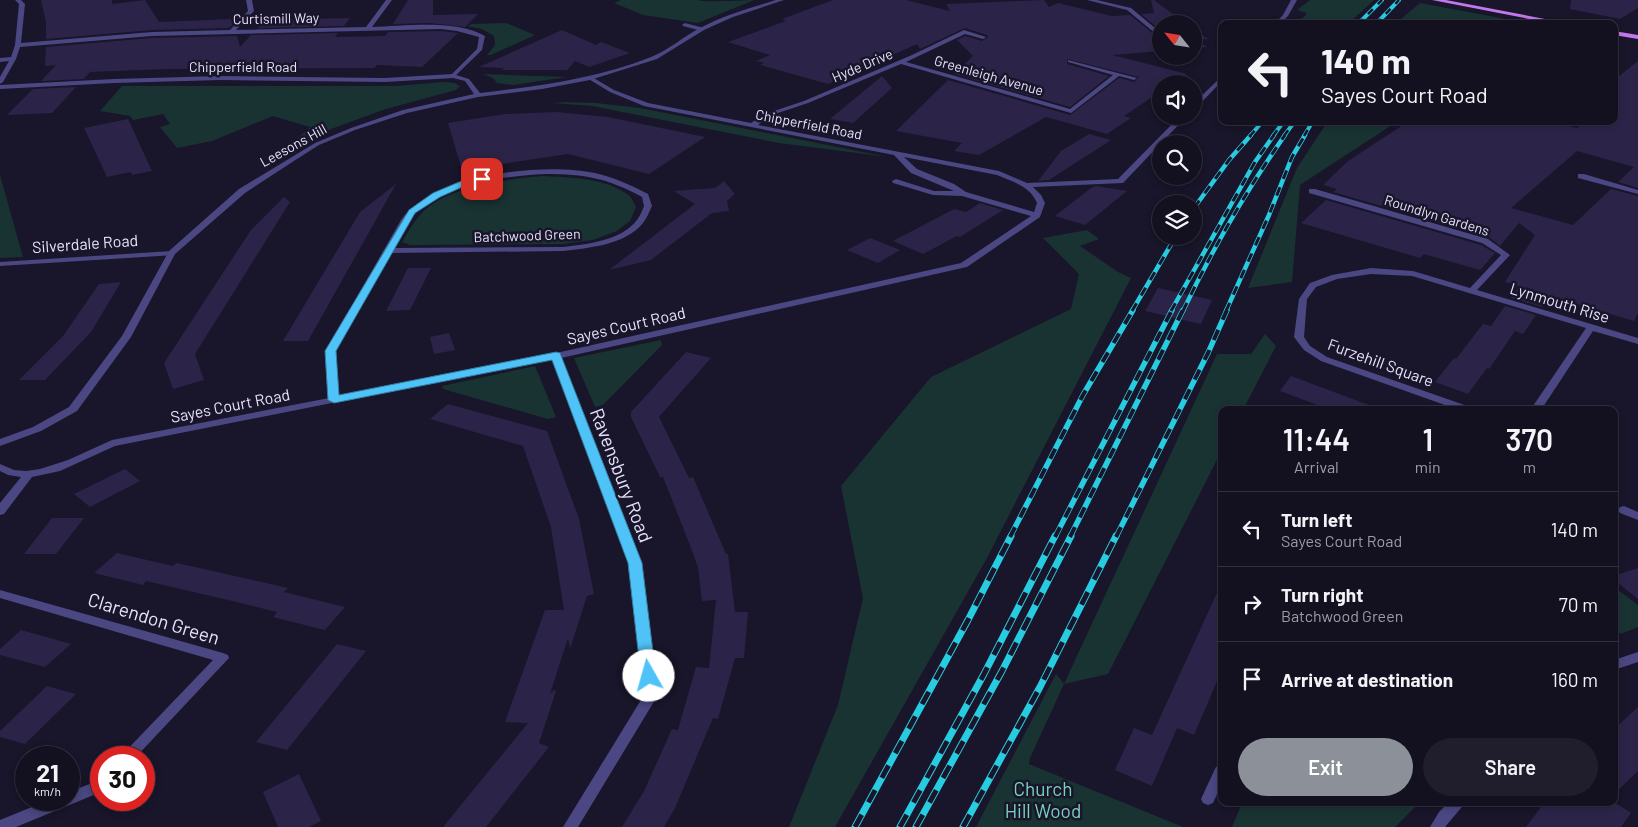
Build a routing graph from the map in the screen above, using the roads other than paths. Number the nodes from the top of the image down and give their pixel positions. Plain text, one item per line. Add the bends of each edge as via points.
1 (18, 0) edge
2 (249, 0) edge
3 (389, 0) edge
4 (780, 0) edge
5 (1090, 0) edge
6 (1128, 0) edge
7 (1294, 0) edge
8 (1434, 0) edge
9 (1128, 9) junction
10 (1281, 20) edge
11 (1546, 20) edge
12 (685, 25) dead end
13 (368, 28) junction
14 (1152, 28) edge
15 (702, 29) junction
16 (232, 31) junction
17 (1618, 34) edge
18 (983, 37) dead end
19 (1638, 37) edge
20 (18, 45) junction
21 (13, 59) junction
22 (0, 60) edge
23 (900, 62) junction
24 (1070, 62) dead end
25 (1118, 74) junction
26 (453, 76) junction
27 (590, 78) junction
28 (1134, 78) dead end
29 (0, 82) edge
30 (1218, 82) edge
31 (0, 87) edge
32 (478, 96) junction
33 (1202, 99) edge
34 (1175, 125) edge
35 (752, 126) junction
36 (896, 153) junction
37 (1581, 176) dead end
38 (896, 182) dead end
39 (1026, 185) junction
40 (1312, 191) dead end
41 (1638, 192) edge
42 (963, 194) junction
43 (1037, 215) junction
44 (388, 251) junction
45 (172, 253) junction
46 (0, 264) edge
47 (1473, 290) junction
48 (1590, 327) junction
49 (1638, 341) edge
50 (556, 356) junction
51 (334, 400) junction
52 (1458, 406) edge
53 (1538, 406) edge
54 (0, 443) edge
55 (0, 467) edge
56 (29, 474) junction
57 (1624, 510) dead end
58 (0, 511) edge
59 (1638, 516) edge
60 (0, 594) edge
61 (1638, 657) edge
62 (1618, 664) edge
63 (138, 746) edge
64 (1218, 777) edge
65 (1208, 799) dead end
66 (1455, 806) edge
67 (39, 811) edge
68 (0, 827) edge
69 (570, 827) edge
70 (1437, 827) edge

1 - 20 street via 22,4
2 - 16 street via 251,12
3 - 13 street
4 - 15 street, Leesons Hill
5 - 9 street
6 - 9 street
7 - 10 street
8 - 11 main road
9 - 14 street
12 - 15 street
13 - 16 street, Curtismill Way
13 - 26 street, Curtismill Way via 458,28 482,36 480,49
15 - 27 street, Leesons Hill via 655,58
16 - 20 street, Curtismill Way via 114,36
17 - 19 main road
18 - 23 street, Hyde Drive via 964,32
20 - 21 street
21 - 22 street
21 - 29 street
23 - 25 street, Greenleigh Avenue via 1071,111
23 - 35 street, Hyde Drive via 806,102 767,114
24 - 25 street
25 - 28 street
26 - 31 street, Chipperfield Road via 385,80 221,78
26 - 32 street via 467,80
27 - 32 street, Leesons Hill
27 - 35 street, Chipperfield Road via 646,105
30 - 33 street
32 - 45 street, Leesons Hill via 405,111 317,144 242,190
34 - 39 street via 1120,181
35 - 36 street, Chipperfield Road
36 - 39 street, Chipperfield Road via 999,173
36 - 42 street via 914,171 952,186
37 - 41 street
38 - 42 street via 933,193
39 - 43 street via 1040,197
40 - 47 street, Roundlyn Gardens via 1485,241 1506,255
42 - 43 street
43 - 50 street, Sayes Court Road via 964,265
44 - 44 street, Batchwood Green via 563,249 591,245 618,237 640,223 648,206 645,196 624,184 589,174 553,171 512,174 467,182 436,195 412,212
44 - 51 street, Batchwood Green via 331,351
45 - 46 street, Silverdale Road
45 - 54 street, Leesons Hill via 126,337 73,409 37,429
47 - 48 street, Lynmouth Rise
47 - 52 street, Furzehill Square via 1413,274 1371,271 1335,277 1314,285 1302,299 1299,337 1307,348 1324,359
48 - 49 street, Lynmouth Rise
48 - 53 street
50 - 51 street, Sayes Court Road
50 - 69 street, Ravensbury Road via 635,563 651,695
51 - 56 street, Sayes Court Road via 112,443 56,469
55 - 56 street, Sayes Court Road via 10,474
56 - 58 street
57 - 59 street
60 - 63 street, Clarendon Green via 223,658
61 - 62 street
64 - 65 street
66 - 70 street
67 - 68 street

